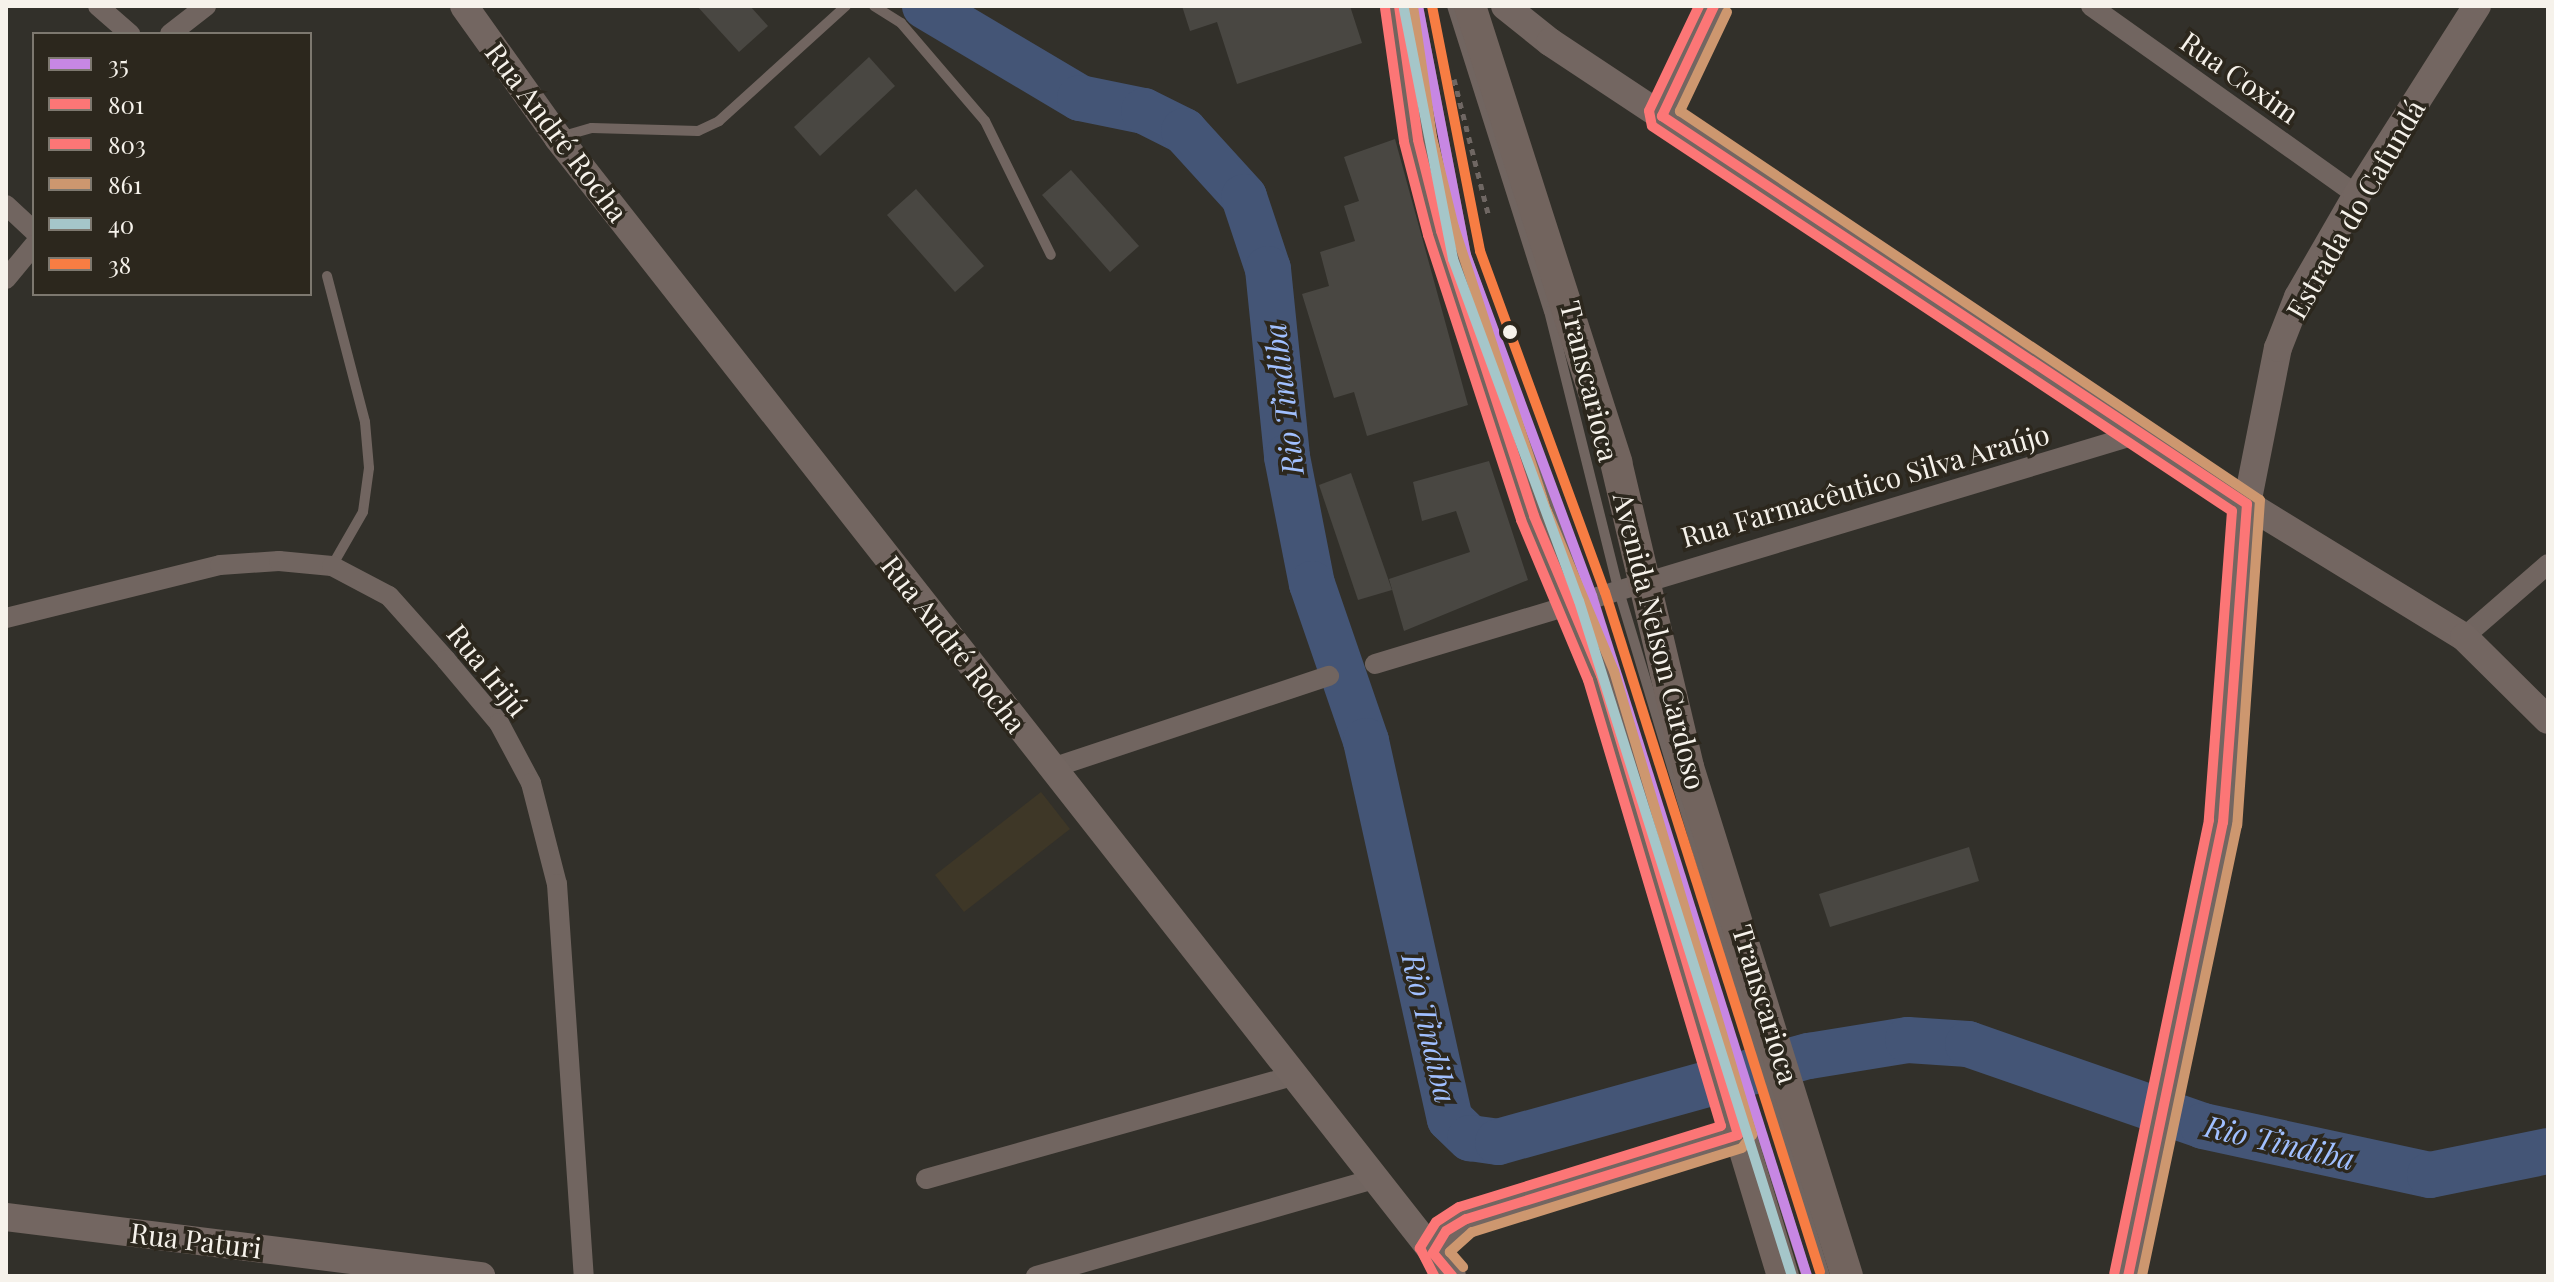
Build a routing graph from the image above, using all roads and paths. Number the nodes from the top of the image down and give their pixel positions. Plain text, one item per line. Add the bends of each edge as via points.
1 (98, 6) edge
2 (206, 6) edge
3 (464, 6) edge
4 (825, 6) edge
5 (846, 6) edge
6 (874, 6) edge
7 (1399, 6) edge
8 (1418, 6) edge
9 (1452, 6) edge
10 (1470, 6) edge
11 (1505, 6) edge
12 (1714, 6) edge
13 (2091, 6) edge
14 (2477, 6) edge
15 (834, 17) junction
16 (128, 32) edge
17 (173, 32) edge
18 (1451, 66) dead end
19 (1662, 116) junction
20 (558, 138) junction
21 (2357, 195) junction
22 (6, 205) edge
23 (1489, 217) dead end
24 (32, 229) edge
25 (32, 247) edge
26 (1051, 255) dead end
27 (327, 276) dead end
28 (6, 279) edge
29 (2142, 433) junction
30 (2247, 504) junction
31 (2548, 564) edge
32 (332, 566) junction
33 (1630, 584) junction
34 (1582, 600) junction
35 (6, 618) edge
36 (2464, 637) junction
37 (1375, 664) dead end
38 (1329, 676) dead end
39 (2548, 720) edge
40 (1052, 768) junction
41 (1769, 1066) junction
42 (1293, 1076) junction
43 (1732, 1077) junction
44 (1738, 1135) junction
45 (926, 1179) dead end
46 (1374, 1179) junction
47 (6, 1217) edge
48 (1433, 1253) junction
49 (481, 1276) edge
50 (584, 1276) edge
51 (1036, 1276) edge
52 (1452, 1276) edge
53 (1783, 1276) edge
54 (1807, 1276) edge
55 (1825, 1276) edge
56 (1847, 1276) edge
57 (2128, 1276) edge

1 - 16 street
2 - 17 street
3 - 20 main road, Rua André Rocha
4 - 15 lane
5 - 15 lane
6 - 26 lane via 901,23 985,121
7 - 34 main road via 1418,140 1441,231 1534,516
8 - 34 lane via 1462,241
9 - 33 lane, Transcarioca
10 - 33 main road, Avenida Nelson Cardoso via 1616,462
11 - 19 main road
12 - 19 main road
13 - 21 street, Rua Coxim
14 - 21 main road, Estrada do Cafundá
15 - 20 lane via 719,121 698,131 592,128
18 - 23 path
19 - 29 main road
20 - 40 main road, Rua André Rocha
21 - 30 main road, Estrada do Cafundá via 2298,297 2278,348
22 - 24 street
25 - 28 street
27 - 32 lane via 365,422 369,468 363,512
29 - 30 main road
29 - 33 street, Rua Farmacêutico Silva Araújo
30 - 36 main road
30 - 57 main road, Estrada do Cafundá via 2223,822 2172,1091
31 - 36 street
32 - 35 street, Rua Irijú via 279,561 220,565
32 - 50 street, Rua Irijú via 389,596 499,723 531,783 557,884
33 - 34 street, Rua Farmacêutico Silva Araújo
33 - 41 main road, Avenida Nelson Cardoso via 1688,767
34 - 37 street, Rua Farmacêutico Silva Araújo
34 - 43 main road via 1601,675
36 - 39 main road
38 - 40 street
40 - 42 main road, Rua André Rocha
41 - 55 lane, Transcarioca
41 - 56 main road, Avenida Nelson Cardoso
42 - 45 street
42 - 46 main road, Rua André Rocha
43 - 44 main road
43 - 54 lane, Transcarioca
44 - 48 main road via 1466,1219 1446,1231
44 - 53 main road
46 - 48 main road, Rua André Rocha
46 - 51 street
47 - 49 main road, Rua Paturi
48 - 52 main road, Rua André Rocha

